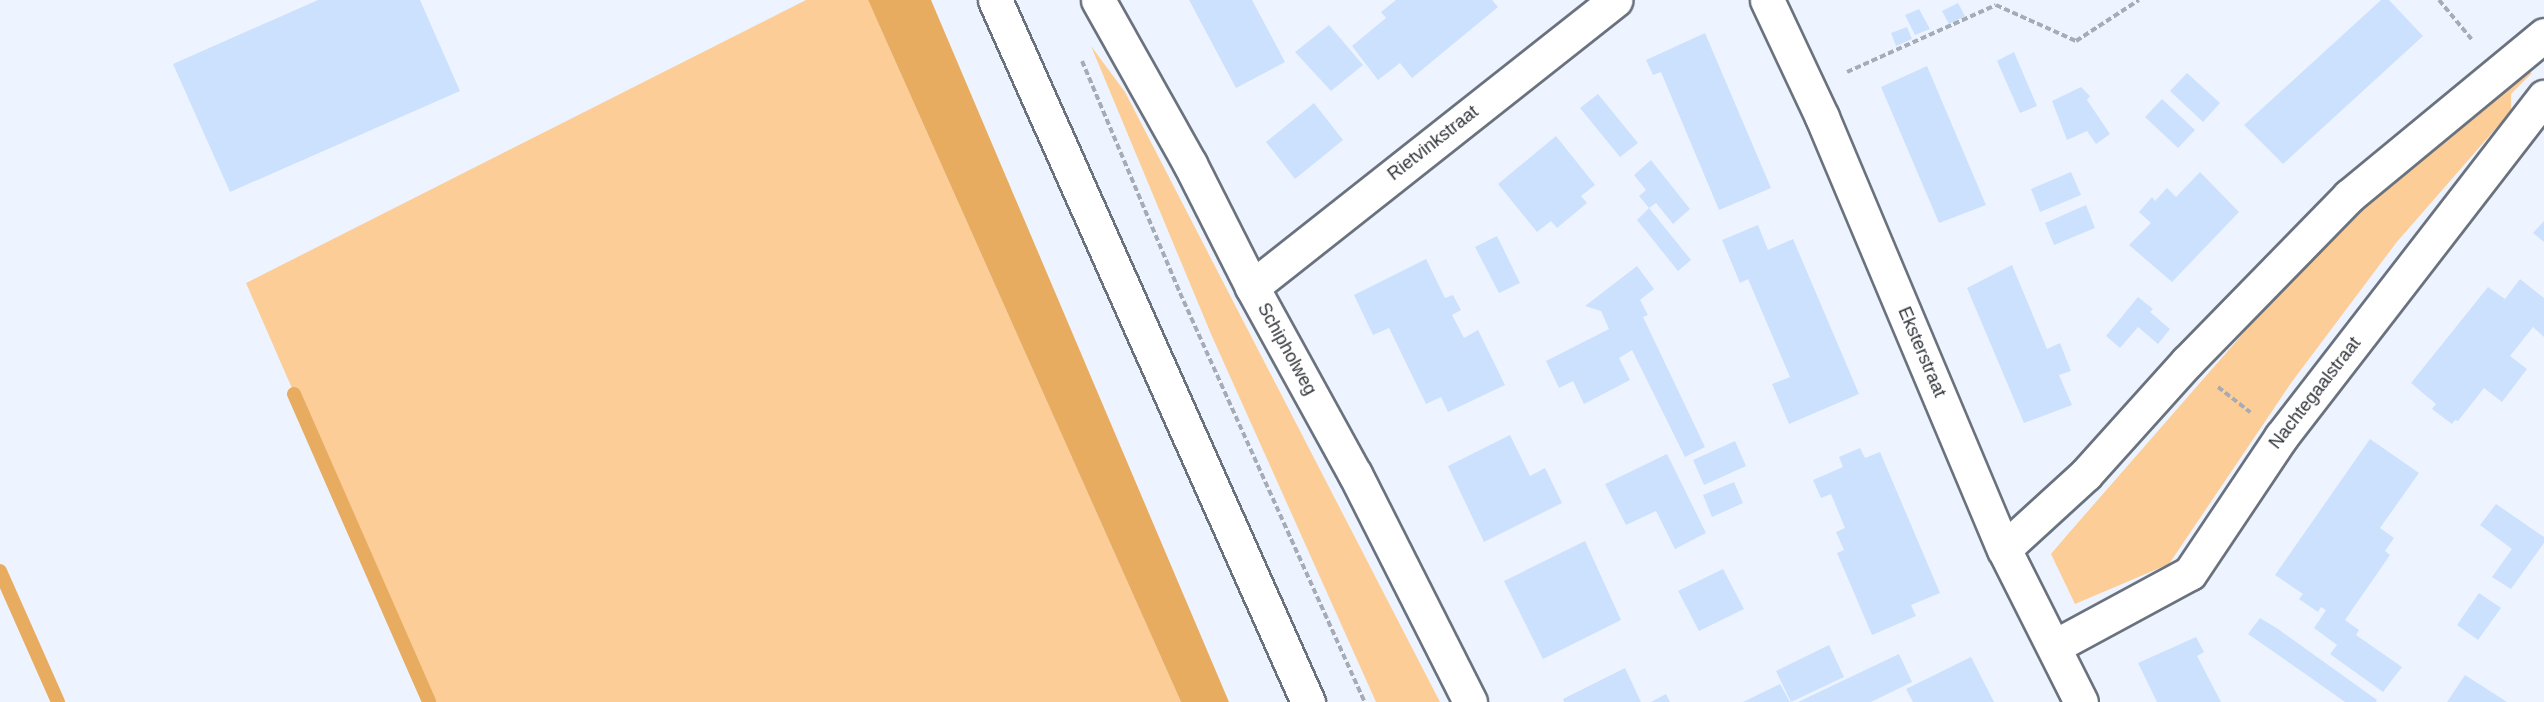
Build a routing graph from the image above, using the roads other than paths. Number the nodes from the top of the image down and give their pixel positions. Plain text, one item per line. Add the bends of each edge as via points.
1 (995, 0) edge
2 (1098, 0) edge
3 (1614, 0) edge
4 (1767, 0) edge
5 (2544, 35) edge
6 (2544, 97) edge
7 (1252, 287) junction
8 (2004, 549) junction
9 (2055, 646) junction
10 (1308, 702) edge
11 (1470, 702) edge
12 (2081, 702) edge

1 - 10 street
2 - 7 street, Schipholweg via 1190,164
3 - 7 street, Rietvinkstraat
4 - 8 street, Eksterstraat via 1810,89
5 - 8 street via 2349,196 2187,362 2086,474
6 - 9 street, Nachtegaalstraat via 2281,437 2190,573
7 - 11 street, Schipholweg via 1355,474
8 - 9 street, Eksterstraat
9 - 12 street, Eksterstraat

